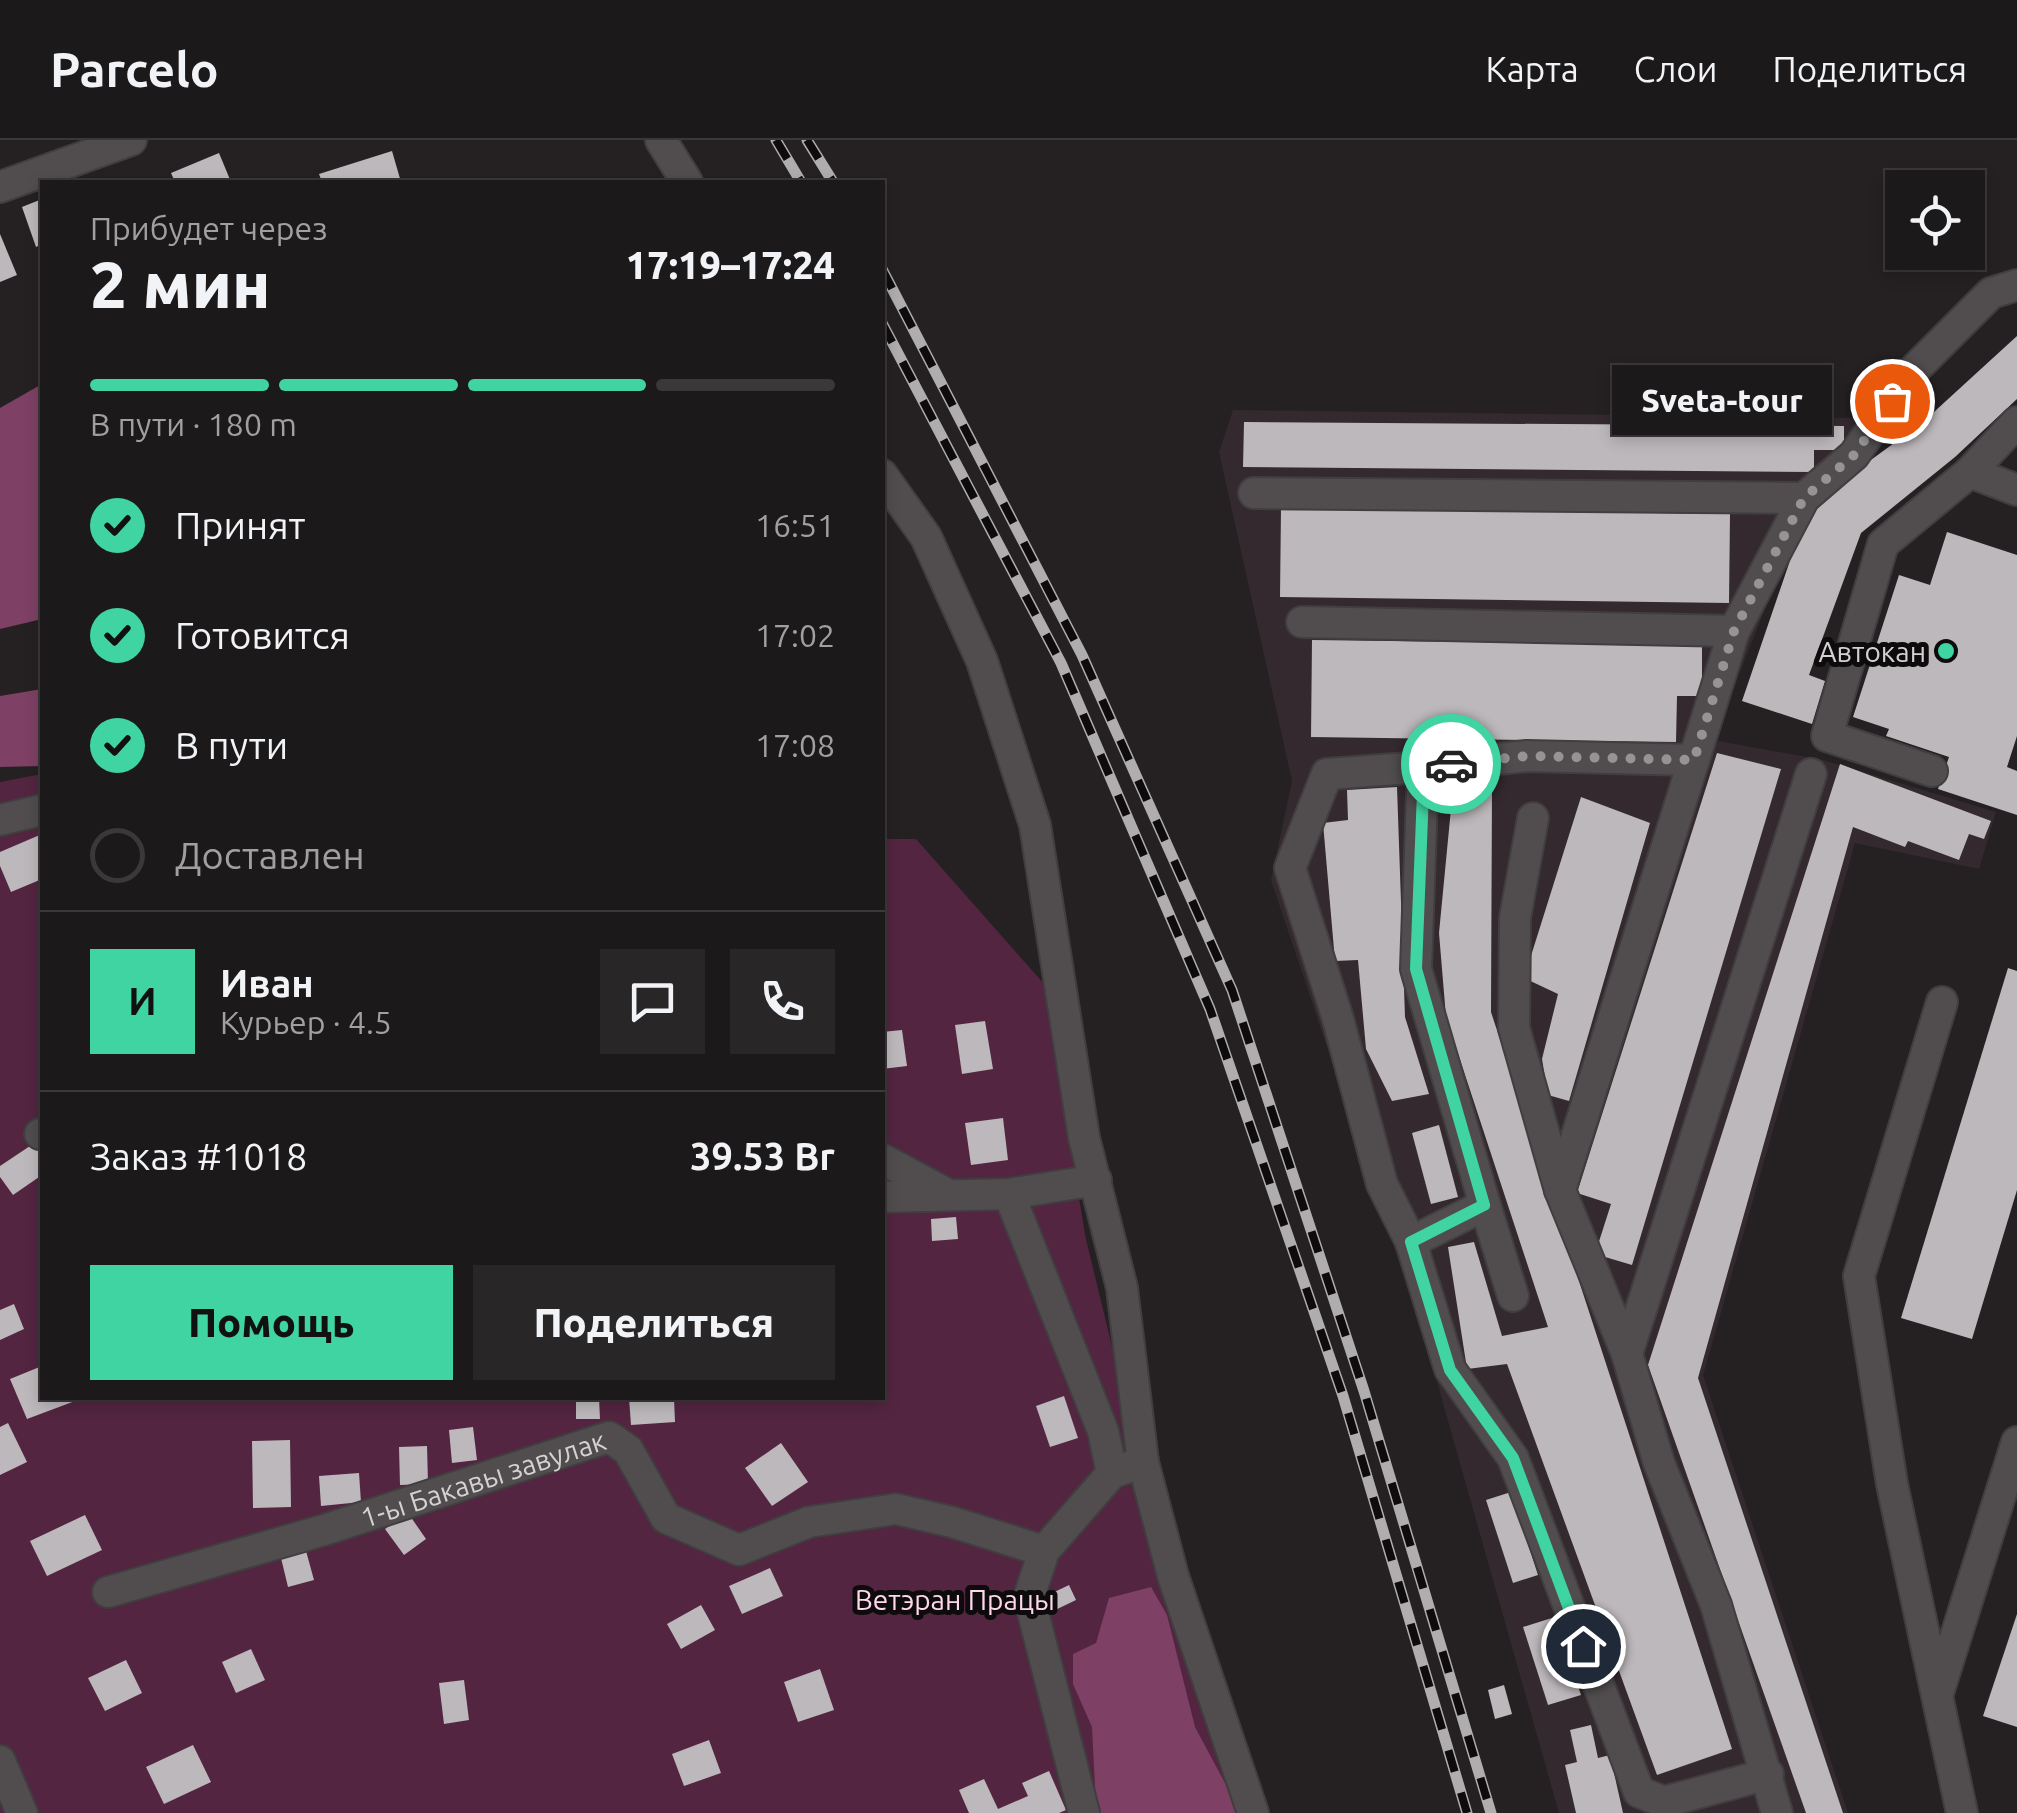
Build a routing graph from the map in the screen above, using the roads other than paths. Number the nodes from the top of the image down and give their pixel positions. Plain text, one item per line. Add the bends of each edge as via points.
1 (130, 140) edge
2 (661, 140) edge
3 (685, 180) edge
4 (0, 187) edge
5 (2017, 285) edge
6 (2017, 422) edge
7 (1970, 472) junction
8 (885, 478) edge
9 (2017, 490) edge
10 (1254, 493) dead end
11 (1804, 498) junction
12 (1302, 622) dead end
13 (1734, 631) junction
14 (1694, 760) junction
15 (1424, 767) junction
16 (1932, 770) dead end
17 (1810, 774) dead end
18 (40, 810) edge
19 (1533, 818) dead end
20 (0, 820) edge
21 (1942, 1002) dead end
22 (885, 1161) edge
23 (1096, 1180) junction
24 (1560, 1190) junction
25 (947, 1194) junction
26 (1009, 1194) junction
27 (885, 1197) edge
28 (1484, 1205) junction
29 (1411, 1242) junction
30 (1513, 1296) dead end
31 (1627, 1354) junction
32 (2017, 1442) edge
33 (1144, 1462) junction
34 (1112, 1473) junction
35 (1044, 1551) junction
36 (108, 1592) dead end
37 (1937, 1696) junction
38 (0, 1761) edge
39 (1768, 1774) junction
40 (22, 1813) edge
41 (1083, 1813) edge
42 (1253, 1813) edge
43 (1777, 1813) edge
44 (1962, 1813) edge

1 - 4 street
2 - 3 street
5 - 11 street via 1991,292 1910,374 1854,455
6 - 7 street
7 - 9 street
7 - 16 street via 1883,544 1827,736
8 - 23 street via 926,537 982,661 1035,824
10 - 11 street
11 - 13 street
12 - 13 street
13 - 14 street
14 - 15 street via 1527,756
14 - 24 street
15 - 28 street via 1416,969
15 - 29 street via 1327,774 1290,868 1382,1184
17 - 31 street
18 - 20 street
19 - 24 street via 1515,918 1514,1028
21 - 37 street via 1860,1276 1892,1484
22 - 25 street
23 - 26 street
23 - 33 street via 1122,1288
24 - 31 street
25 - 26 street
25 - 27 street
26 - 34 street via 1103,1432
28 - 29 street
28 - 30 street
29 - 39 street via 1450,1370 1513,1458 1639,1792 1664,1802
31 - 39 street
32 - 37 street
33 - 34 street
33 - 42 street via 1172,1576
34 - 35 street
35 - 36 street, 1-ы Бакавы завулак via 896,1509 809,1522 740,1550 666,1518 628,1450 609,1437
35 - 41 street via 1029,1596
37 - 44 street
38 - 40 street
39 - 43 street

